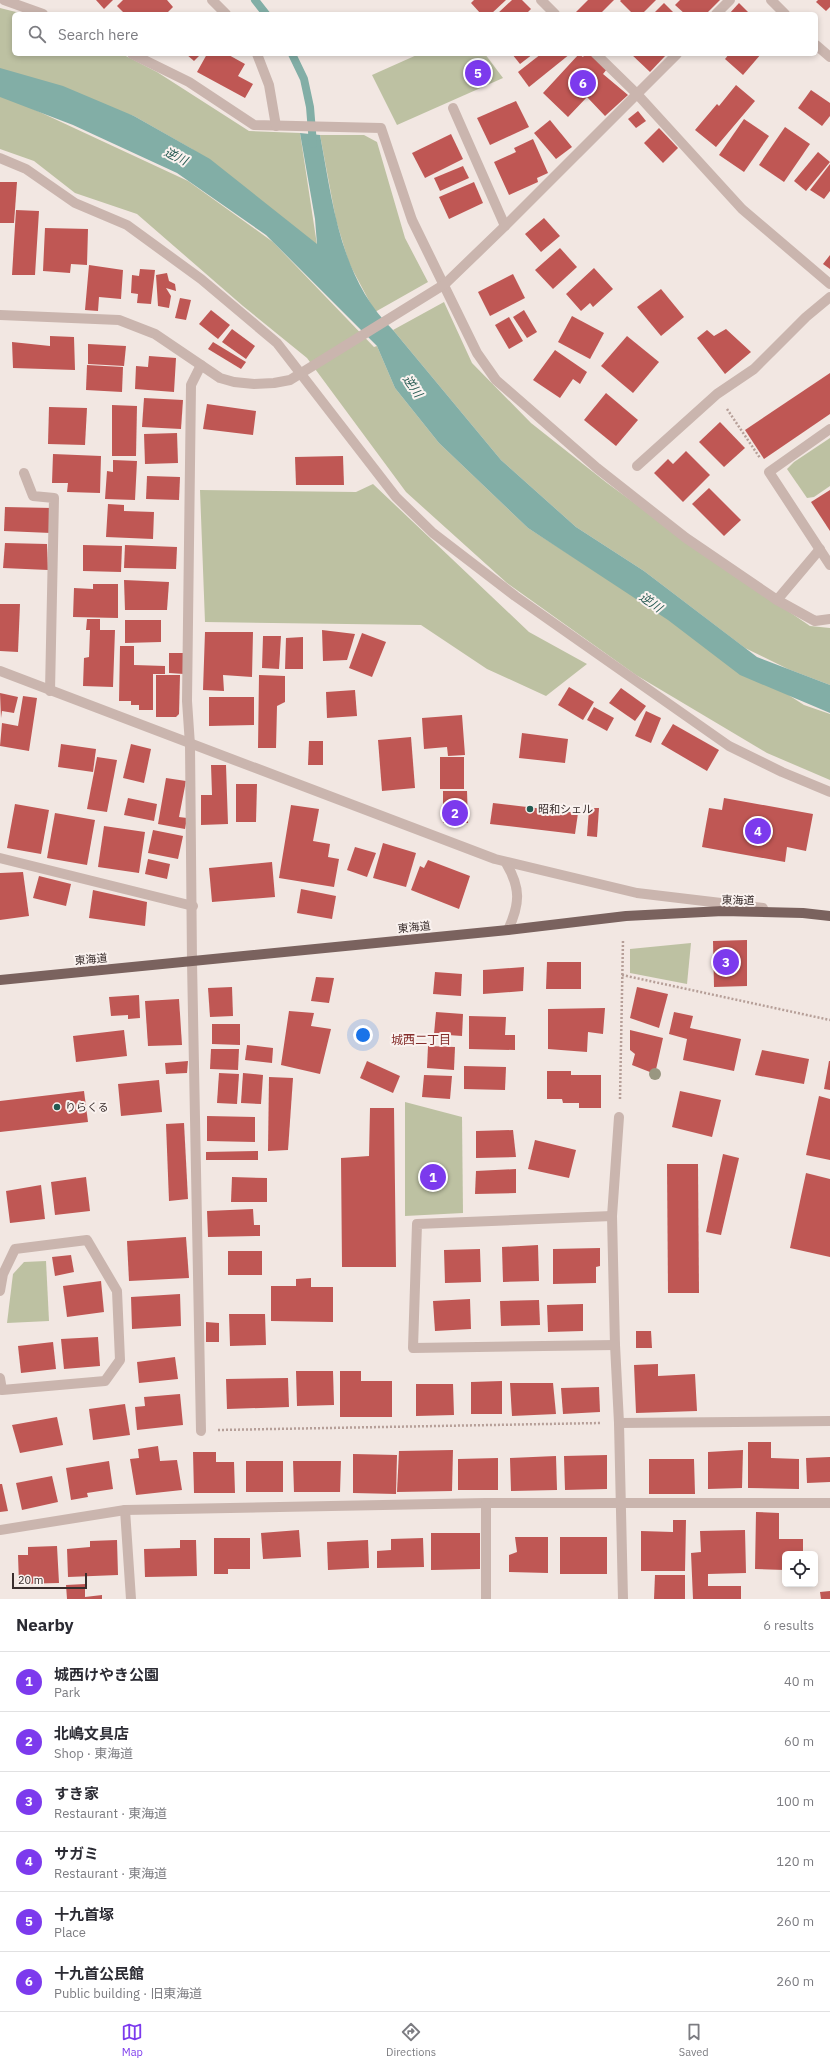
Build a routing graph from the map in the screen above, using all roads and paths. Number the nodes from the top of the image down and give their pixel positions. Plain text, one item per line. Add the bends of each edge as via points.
1 (4, 0) edge
2 (34, 0) edge
3 (212, 0) edge
4 (541, 0) edge
5 (730, 0) edge
6 (771, 0) edge
7 (26, 7) junction
8 (38, 12) edge
9 (224, 12) edge
10 (553, 12) edge
11 (718, 12) edge
12 (783, 12) edge
13 (818, 47) edge
14 (136, 56) edge
15 (258, 56) edge
16 (598, 56) edge
17 (675, 56) edge
18 (830, 57) edge
19 (637, 94) junction
20 (453, 108) dead end
21 (276, 126) junction
22 (0, 158) edge
23 (505, 226) junction
24 (830, 284) edge
25 (442, 286) junction
26 (830, 297) edge
27 (0, 315) edge
28 (201, 365) junction
29 (305, 371) junction
30 (717, 394) junction
31 (830, 429) edge
32 (637, 466) dead end
33 (769, 472) junction
34 (24, 473) dead end
35 (820, 549) junction
36 (830, 565) edge
37 (778, 600) junction
38 (830, 619) edge
39 (0, 671) edge
40 (50, 691) junction
41 (190, 745) junction
42 (830, 792) edge
43 (0, 858) edge
44 (506, 863) junction
45 (193, 906) junction
46 (803, 914) junction
47 (830, 916) edge
48 (508, 930) junction
49 (623, 940) dead end
50 (192, 962) junction
51 (622, 975) junction
52 (0, 980) edge
53 (830, 1020) edge
54 (619, 1117) joint
55 (612, 1216) junction
56 (0, 1291) edge
57 (615, 1345) junction
58 (0, 1378) edge
59 (830, 1420) edge
60 (619, 1423) junction
61 (201, 1431) joint
62 (486, 1503) junction
63 (830, 1503) edge
64 (622, 1504) junction
65 (125, 1510) junction
66 (0, 1530) edge
67 (131, 1599) edge
68 (486, 1599) edge
69 (623, 1599) edge

1 - 7 street
2 - 7 street
3 - 9 street
4 - 10 street
5 - 11 street
6 - 12 street
7 - 8 street
13 - 18 street
14 - 21 street via 189,82 254,126
15 - 21 street via 269,85
16 - 19 street
17 - 19 street
19 - 23 street
19 - 24 street via 742,209
20 - 23 street
21 - 25 street via 381,128 412,220
22 - 29 street via 26,169 75,203 126,225 201,279 277,343
23 - 25 street
25 - 29 street
25 - 37 street via 477,353 496,380 597,468 656,515
26 - 30 street via 754,369
27 - 28 street via 118,320 155,334
28 - 29 street via 220,378 234,382 274,383 290,380
28 - 41 street via 191,385 187,701
29 - 42 street via 396,497 433,533 515,596 729,746
30 - 32 street
30 - 33 path
31 - 33 street
33 - 35 street
34 - 40 street via 33,496 54,498
35 - 36 street
35 - 37 street
37 - 38 street via 815,621
39 - 40 street
40 - 41 street
41 - 44 street
41 - 45 street
43 - 45 street
44 - 46 street via 637,893
44 - 48 street via 514,876 518,904
45 - 50 street
46 - 47 main road, 東海道
46 - 48 main road, 東海道 via 723,911 626,916
48 - 50 main road, 東海道
49 - 51 path
50 - 52 main road, 東海道
50 - 61 street
51 - 53 path
51 - 54 path
54 - 55 street
55 - 57 street
55 - 57 street via 417,1224 413,1348
56 - 58 street via 3,1274 15,1249 87,1240 117,1291 120,1360 105,1381 2,1390
57 - 60 street
59 - 60 street
60 - 61 path
60 - 64 street
62 - 64 street
62 - 65 street
62 - 68 street
63 - 64 street
64 - 69 street
65 - 66 street
65 - 67 street

